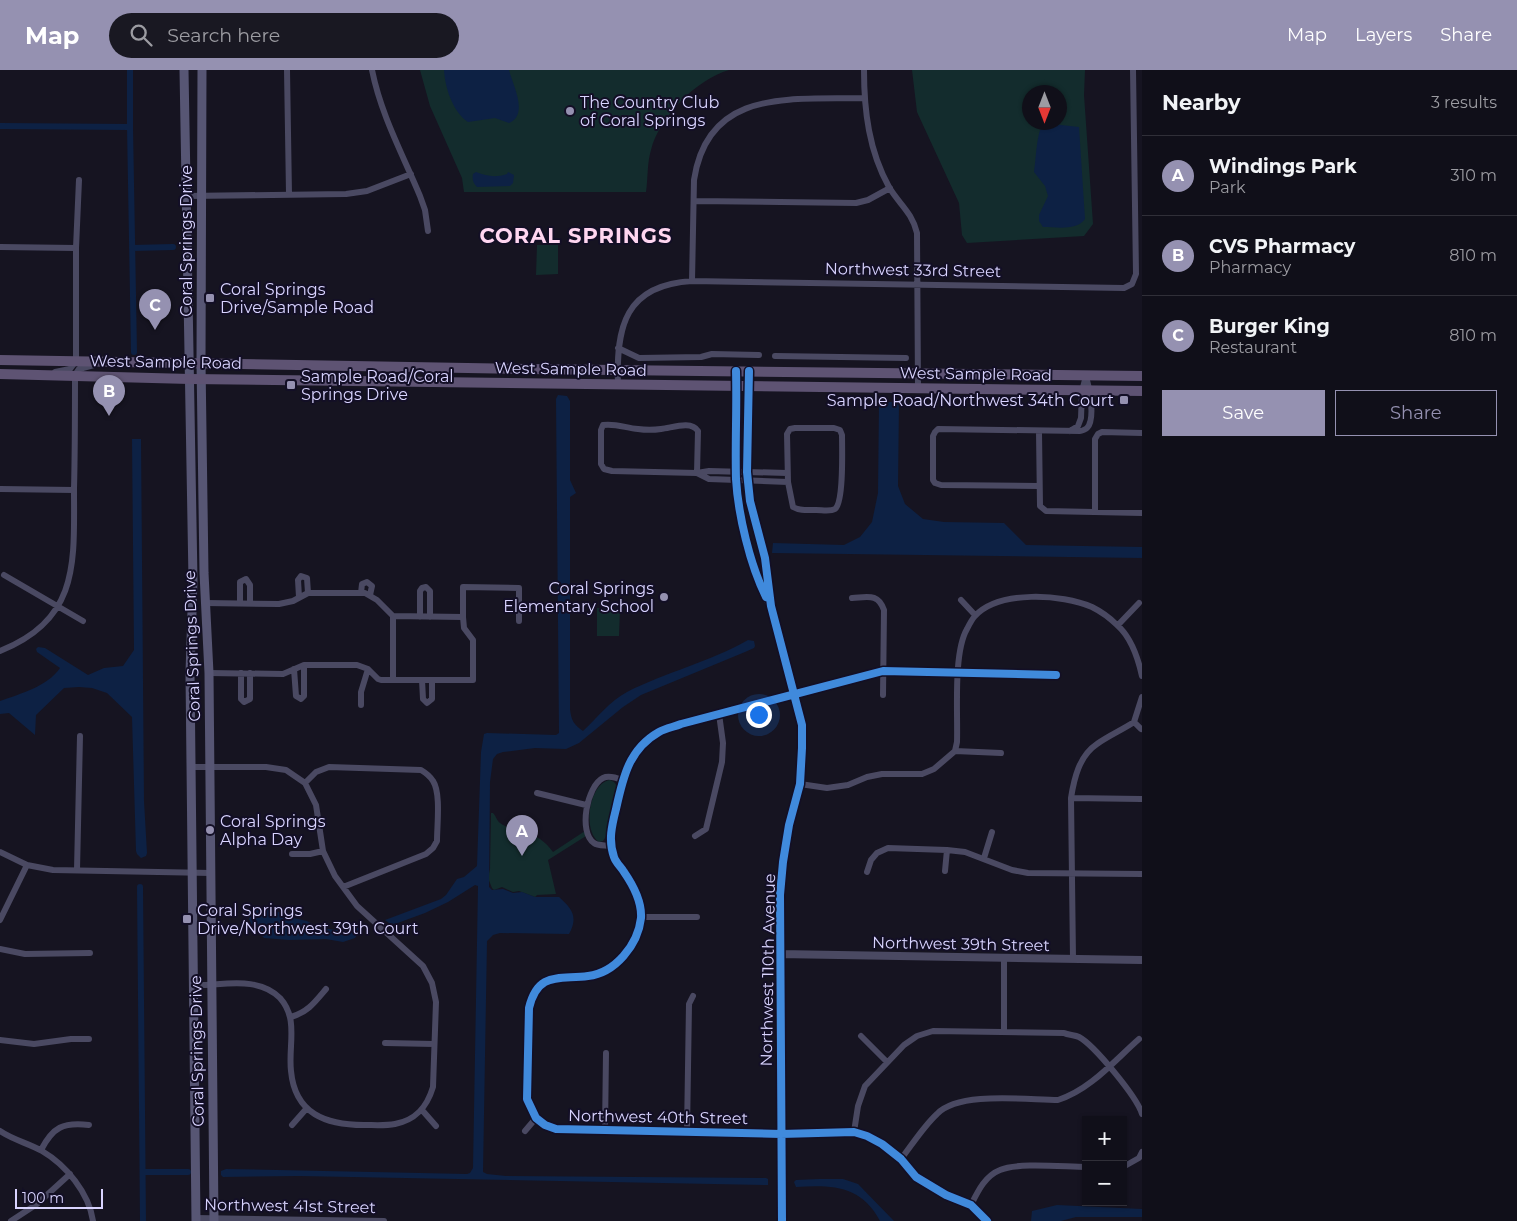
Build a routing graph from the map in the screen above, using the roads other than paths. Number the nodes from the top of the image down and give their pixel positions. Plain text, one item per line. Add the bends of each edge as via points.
1 (184, 70) edge
2 (202, 70) edge
3 (287, 70) edge
4 (372, 70) edge
5 (864, 70) edge
6 (1133, 70) edge
7 (864, 98) junction
8 (411, 174) junction
9 (79, 180) dead end
10 (890, 188) junction
11 (289, 194) junction
12 (186, 196) junction
13 (202, 196) junction
14 (694, 201) junction
15 (428, 231) dead end
16 (0, 247) edge
17 (76, 248) junction
18 (692, 281) junction
19 (918, 284) junction
20 (618, 348) junction
21 (759, 355) dead end
22 (775, 356) dead end
23 (906, 358) dead end
24 (0, 360) edge
25 (76, 361) junction
26 (110, 361) junction
27 (190, 362) junction
28 (201, 362) junction
29 (747, 363) junction
30 (617, 369) junction
31 (736, 371) junction
32 (918, 373) junction
33 (0, 374) edge
34 (32, 374) junction
35 (75, 375) junction
36 (1086, 376) junction
37 (1142, 376) edge
38 (190, 379) junction
39 (201, 379) junction
40 (618, 384) junction
41 (737, 386) junction
42 (749, 386) junction
43 (918, 388) junction
44 (1086, 390) junction
45 (1142, 391) edge
46 (1069, 431) junction
47 (1039, 432) junction
48 (1142, 433) edge
49 (736, 471) junction
50 (747, 472) junction
51 (697, 473) junction
52 (787, 473) junction
53 (736, 480) junction
54 (748, 482) junction
55 (788, 482) junction
56 (1039, 486) junction
57 (0, 489) edge
58 (74, 490) junction
59 (1095, 512) junction
60 (1142, 512) edge
61 (4, 576) dead end
62 (361, 593) junction
63 (308, 594) junction
64 (370, 595) junction
65 (299, 597) junction
66 (852, 598) dead end
67 (961, 600) dead end
68 (205, 603) junction
69 (240, 603) junction
70 (250, 603) junction
71 (1139, 603) dead end
72 (58, 606) junction
73 (771, 606) junction
74 (975, 615) junction
75 (392, 616) junction
76 (420, 616) junction
77 (430, 617) junction
78 (464, 617) junction
79 (83, 621) dead end
80 (519, 621) dead end
81 (1118, 625) junction
82 (0, 651) edge
83 (304, 665) junction
84 (294, 669) junction
85 (368, 669) junction
86 (883, 671) junction
87 (958, 672) junction
88 (208, 673) junction
89 (241, 673) junction
90 (250, 673) junction
91 (1056, 675) dead end
92 (1142, 676) edge
93 (392, 680) junction
94 (422, 680) junction
95 (432, 680) junction
96 (794, 694) junction
97 (883, 695) dead end
98 (1142, 697) edge
99 (361, 705) dead end
100 (719, 714) junction
101 (1134, 722) junction
102 (1141, 729) dead end
103 (80, 736) dead end
104 (955, 751) junction
105 (1001, 753) dead end
106 (192, 767) junction
107 (210, 767) junction
108 (622, 780) junction
109 (305, 783) junction
110 (800, 784) junction
111 (537, 793) dead end
112 (1071, 798) junction
113 (1141, 799) dead end
114 (586, 805) junction
115 (992, 832) dead end
116 (695, 836) dead end
117 (610, 846) junction
118 (947, 850) junction
119 (323, 851) junction
120 (0, 852) edge
121 (292, 854) dead end
122 (984, 858) junction
123 (27, 865) junction
124 (77, 870) junction
125 (945, 871) dead end
126 (193, 872) junction
127 (867, 872) dead end
128 (211, 873) junction
129 (1072, 873) junction
130 (1142, 874) edge
131 (343, 887) junction
132 (641, 917) junction
133 (697, 917) dead end
134 (0, 920) edge
135 (0, 949) edge
136 (90, 953) dead end
137 (779, 954) junction
138 (1004, 958) junction
139 (1073, 959) junction
140 (1142, 960) edge
141 (193, 984) junction
142 (211, 985) junction
143 (326, 989) dead end
144 (693, 996) dead end
145 (291, 1017) junction
146 (1004, 1032) junction
147 (861, 1036) dead end
148 (90, 1039) dead end
149 (0, 1040) edge
150 (1139, 1040) dead end
151 (385, 1043) dead end
152 (434, 1044) junction
153 (606, 1053) dead end
154 (887, 1062) junction
155 (1108, 1066) junction
156 (307, 1108) junction
157 (422, 1110) junction
158 (1142, 1114) edge
159 (536, 1118) junction
160 (89, 1125) dead end
161 (292, 1125) dead end
162 (436, 1126) dead end
163 (605, 1130) junction
164 (0, 1131) edge
165 (525, 1131) dead end
166 (687, 1132) junction
167 (854, 1132) junction
168 (781, 1134) junction
169 (41, 1150) junction
170 (1140, 1155) edge
171 (901, 1160) junction
172 (1127, 1164) edge
173 (1082, 1167) edge
174 (70, 1174) junction
175 (971, 1204) junction
176 (196, 1219) edge
177 (214, 1219) edge
178 (292, 1220) edge
179 (11, 1221) edge
180 (93, 1221) edge
181 (384, 1221) edge
182 (782, 1221) edge
183 (987, 1221) edge

1 - 12 main road, Coral Springs Drive
2 - 13 main road, Coral Springs Drive
3 - 11 street
4 - 8 street via 384,112
5 - 7 street
6 - 19 street, Northwest 33rd Street via 1136,274 1132,284 1124,288
7 - 10 street via 873,149
7 - 14 street via 760,103 727,118 702,150 697,165
8 - 11 street via 366,191
8 - 15 street
9 - 17 street
10 - 14 street via 856,203
10 - 19 street via 915,223
11 - 13 street
12 - 13 street
12 - 27 main road, Coral Springs Drive
13 - 28 main road, Coral Springs Drive
14 - 18 street
16 - 17 street
17 - 25 street
18 - 19 street, Northwest 33rd Street
18 - 20 street, Northwest 33rd Street via 662,286 636,303 623,325
19 - 32 street
20 - 29 street via 639,358 712,354
20 - 30 street, Northwest 33rd Street
21 - 29 street
22 - 23 street
24 - 25 main road, West Sample Road
25 - 26 main road, West Sample Road
25 - 34 street via 70,369
26 - 27 main road, West Sample Road
26 - 35 street via 83,368
27 - 28 main road, West Sample Road
27 - 38 main road, Coral Springs Drive
28 - 30 main road, West Sample Road
28 - 39 main road, Coral Springs Drive
29 - 31 main road, West Sample Road
29 - 32 main road, West Sample Road
29 - 42 street, Northwest 110th Avenue
30 - 31 main road, West Sample Road
30 - 40 street, Northwest 33rd Street
31 - 41 street, Northwest 110th Avenue
32 - 36 main road, West Sample Road
32 - 43 street
33 - 34 main road, West Sample Road
34 - 35 main road, West Sample Road
35 - 38 main road, West Sample Road
35 - 58 street
36 - 37 main road, West Sample Road
36 - 44 street
38 - 39 main road, West Sample Road
38 - 106 main road, Coral Springs Drive
39 - 40 main road, West Sample Road
39 - 68 main road, Coral Springs Drive
40 - 41 main road, West Sample Road
41 - 42 main road, West Sample Road
41 - 49 street, Northwest 110th Avenue
42 - 43 main road, West Sample Road
42 - 50 street, Northwest 110th Avenue
43 - 44 main road, West Sample Road
44 - 45 main road, West Sample Road
44 - 46 street via 1082,418 1078,426
44 - 46 street via 1090,422 1080,431
46 - 47 street
47 - 56 street
47 - 56 street via 938,429 933,436 935,483
48 - 59 street via 1102,432 1094,439
49 - 50 street
49 - 51 street
49 - 53 street, Northwest 110th Avenue
50 - 52 street
50 - 54 street, Northwest 110th Avenue
51 - 51 street via 698,431 695,427 639,429 603,425 601,464 604,469
51 - 53 street via 710,479
52 - 55 street
52 - 55 street via 790,429 840,430 842,471 840,504 836,508 799,510 793,507
53 - 54 street
53 - 73 street, Northwest 110th Avenue via 741,518 758,579
54 - 55 street
54 - 73 street, Northwest 110th Avenue via 752,512 765,558
56 - 59 street via 1040,506 1046,511
57 - 58 street
58 - 72 street via 73,561
59 - 60 street
61 - 72 street
62 - 63 street
62 - 64 street
62 - 64 street via 362,584 367,582 372,586
63 - 65 street
63 - 65 street via 307,578 301,576 298,580
64 - 75 street
65 - 70 street via 287,603
66 - 86 street via 877,598 882,603
67 - 74 street
68 - 69 street
68 - 88 main road, Coral Springs Drive
69 - 70 street
69 - 70 street via 240,582 246,579 250,585
71 - 81 street
72 - 79 street
72 - 82 street via 34,633
73 - 96 street, Northwest 110th Avenue
74 - 81 street via 1011,598 1042,598 1070,600 1093,608
74 - 87 street via 959,651
75 - 76 street
75 - 93 street
76 - 77 street
76 - 77 street via 420,592 426,587 430,592
77 - 78 street
78 - 80 street via 464,587 519,588
78 - 95 street via 464,628 473,640 473,680
81 - 92 street via 1138,660
83 - 84 street
83 - 84 street via 305,694 301,699 296,696
83 - 85 street via 357,665
84 - 90 street via 282,674
85 - 93 street via 378,679
85 - 99 street
86 - 87 street
86 - 96 street
86 - 97 street
87 - 91 street
87 - 104 street
88 - 89 street
88 - 107 main road, Coral Springs Drive
89 - 90 street
89 - 90 street via 241,700 244,702 250,699
93 - 94 street
94 - 95 street
94 - 95 street via 423,699 427,702 432,699
96 - 100 street
96 - 110 street, Northwest 110th Avenue via 802,725
98 - 101 street
100 - 108 street via 660,732 630,760
100 - 116 street via 722,762 706,829
101 - 102 street
101 - 112 street via 1095,744 1074,778
103 - 124 street
104 - 105 street
104 - 110 street via 934,769 922,774 882,774 827,788
106 - 107 street
106 - 126 main road, Coral Springs Drive
107 - 109 street via 286,770
107 - 128 main road, Coral Springs Drive
108 - 114 street via 608,777 601,780
108 - 117 street
109 - 119 street via 316,805
109 - 131 street via 316,772 329,768 421,770 429,775 437,790 437,841 433,848 426,854
110 - 137 street, Northwest 110th Avenue via 783,862
111 - 114 street
112 - 113 street
112 - 129 street
114 - 117 street via 586,828 591,840
115 - 122 street
117 - 132 street via 615,860 633,885
118 - 122 street
118 - 125 street
118 - 127 street via 888,848 877,852
119 - 121 street
119 - 131 street
120 - 123 street
122 - 129 street via 1028,873
123 - 124 street
123 - 134 street
124 - 126 street
126 - 128 street
126 - 141 main road, Coral Springs Drive
128 - 142 main road, Coral Springs Drive
129 - 130 street
129 - 139 street
131 - 152 street via 357,906 424,966 436,1002
132 - 133 street
132 - 159 street via 628,952 615,964 589,976 556,977 545,981 531,999 527,1099
135 - 136 street via 25,954
137 - 138 street, Northwest 39th Street
137 - 168 street, Northwest 110th Avenue
138 - 139 street, Northwest 39th Street
138 - 146 street
139 - 140 street, Northwest 39th Street
141 - 142 street
141 - 176 main road, Coral Springs Drive
142 - 145 street via 257,984 281,999
142 - 177 main road, Coral Springs Drive
143 - 145 street via 310,1008
144 - 166 street via 688,1004
145 - 156 street via 293,1085
146 - 154 street via 933,1031 917,1036
146 - 155 street via 1064,1033 1079,1037
147 - 154 street
148 - 149 street via 34,1044
150 - 155 street
151 - 152 street
152 - 157 street via 433,1087
153 - 163 street
154 - 167 street via 865,1086
155 - 158 street via 1134,1096
155 - 171 street via 1082,1089 1058,1100 971,1099 956,1102 938,1112
156 - 157 street via 331,1122 346,1125 396,1124 413,1118
156 - 161 street
157 - 162 street
159 - 163 street, Northwest 40th Street via 556,1129
159 - 165 street
160 - 169 street via 71,1123 62,1126 46,1140
163 - 166 street, Northwest 40th Street
164 - 169 street
166 - 168 street, Northwest 40th Street
167 - 168 street, Northwest 40th Street
167 - 171 street via 882,1144
168 - 182 street, Northwest 110th Avenue
169 - 174 street
170 - 172 street
171 - 175 street via 916,1177 946,1195
173 - 175 street via 1014,1166 999,1170 980,1187
174 - 179 street via 37,1204
174 - 180 street via 86,1199
175 - 183 street
176 - 177 street, Northwest 41st Street
177 - 178 street, Northwest 41st Street
178 - 181 street, Northwest 41st Street

